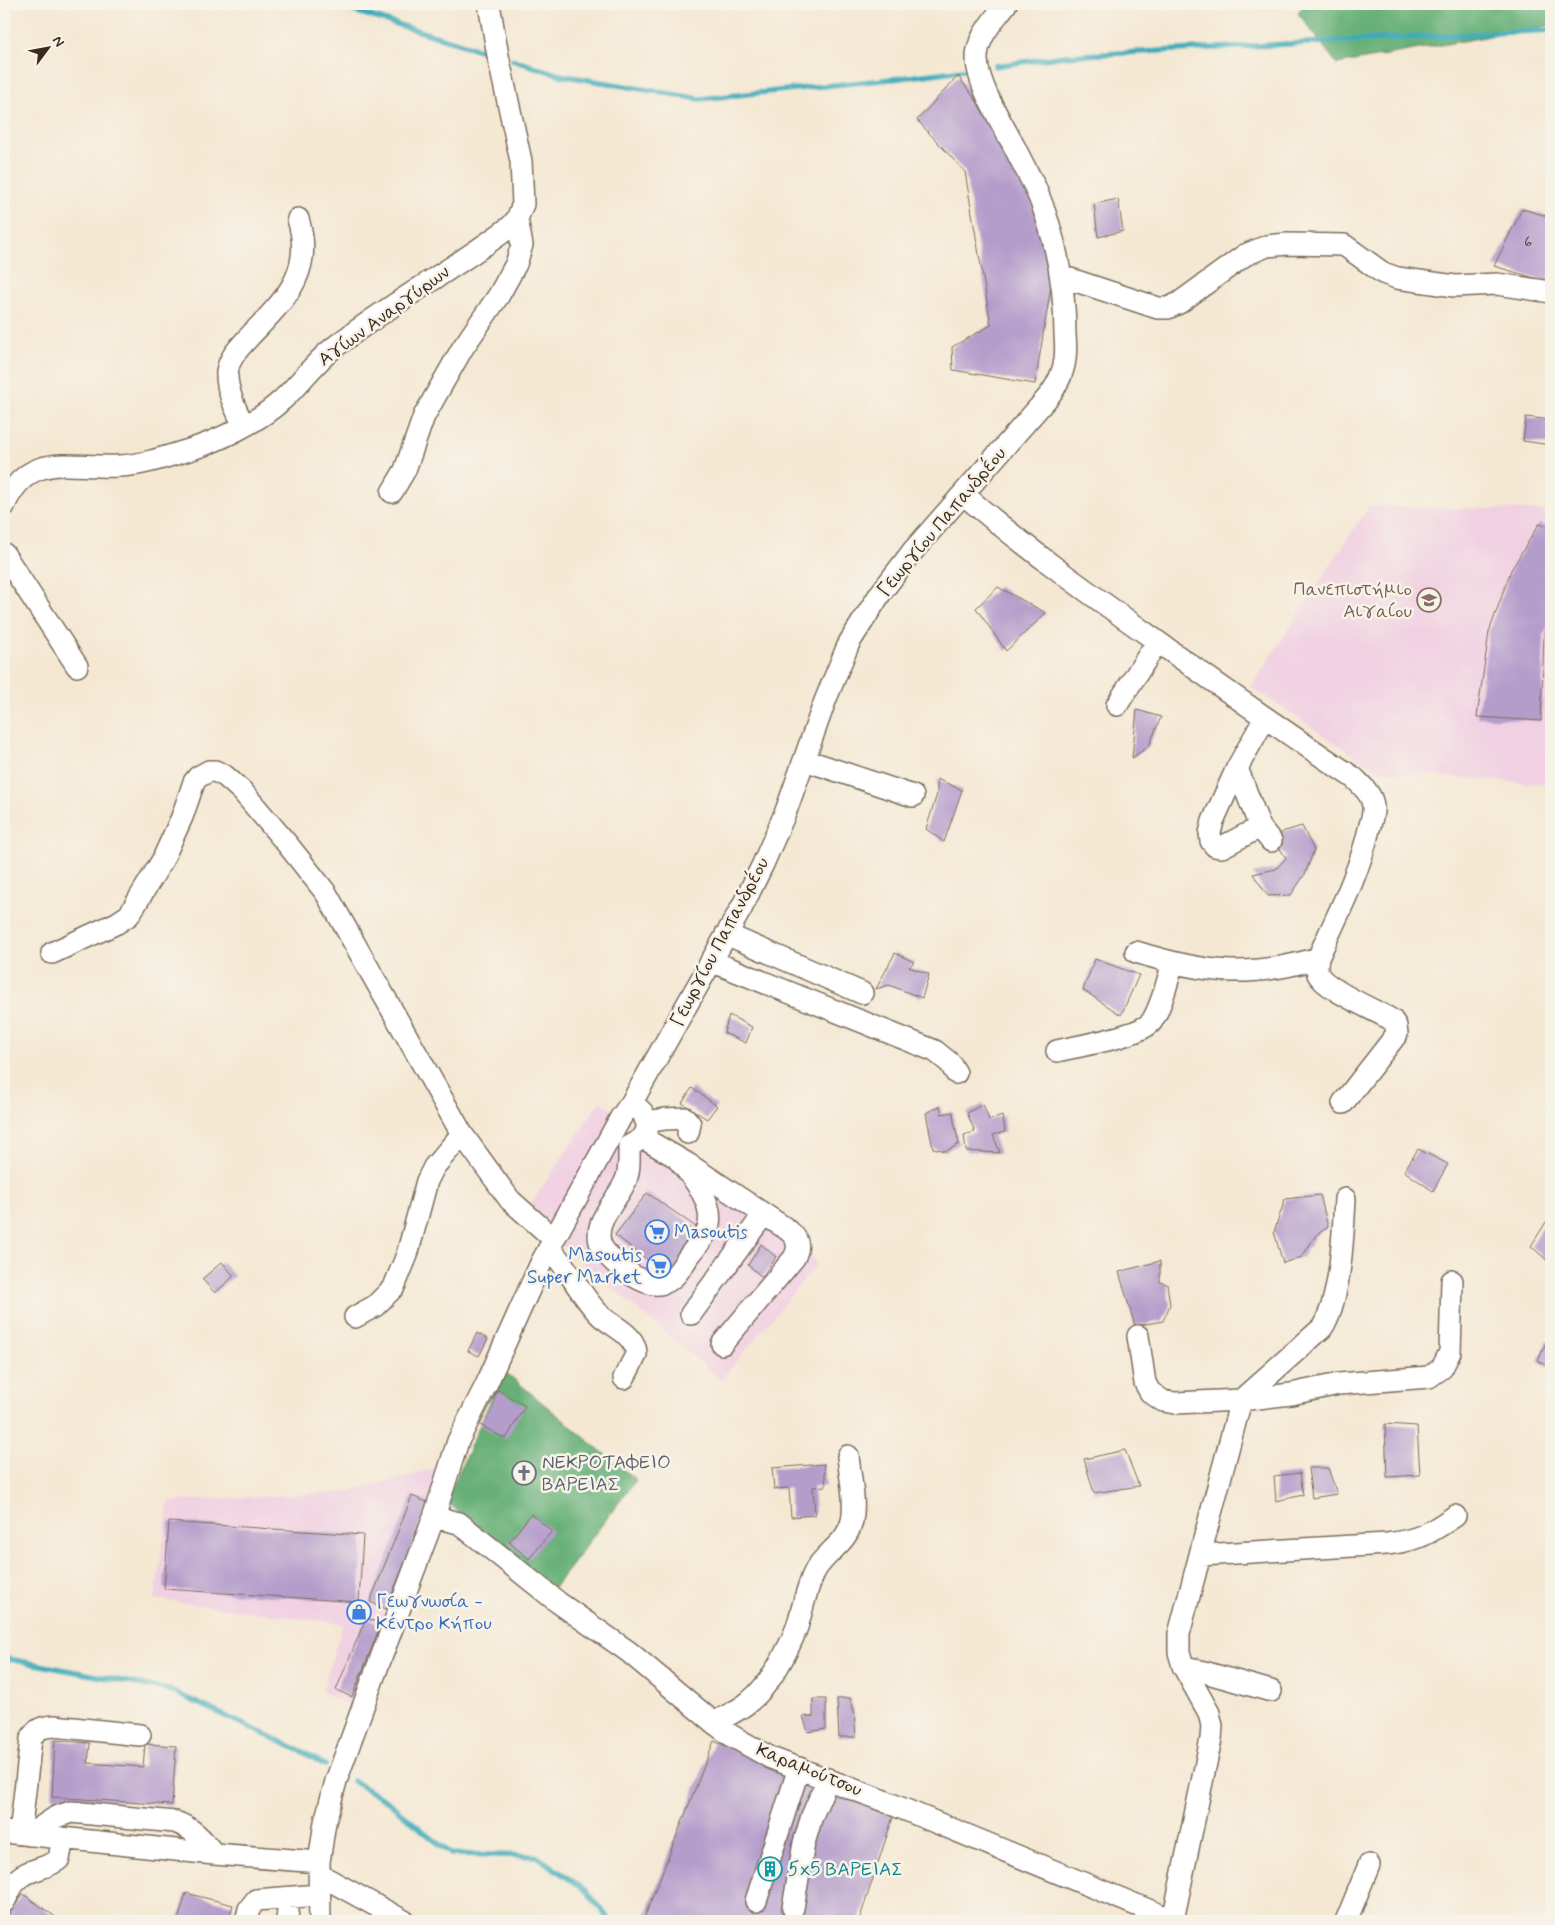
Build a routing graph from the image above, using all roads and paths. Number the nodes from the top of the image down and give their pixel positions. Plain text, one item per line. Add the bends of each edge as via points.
1 (489, 4) edge
2 (1006, 4) edge
3 (298, 218) dead end
4 (517, 219) junction
5 (1060, 276) junction
6 (1551, 292) edge
7 (244, 426) junction
8 (392, 492) dead end
9 (963, 494) junction
10 (4, 506) edge
11 (4, 554) edge
12 (1157, 642) junction
13 (77, 666) dead end
14 (1118, 705) dead end
15 (1265, 718) junction
16 (805, 760) junction
17 (1237, 768) junction
18 (913, 796) dead end
19 (726, 934) junction
20 (1136, 952) dead end
21 (52, 953) dead end
22 (1318, 958) junction
23 (711, 961) junction
24 (1173, 964) junction
25 (862, 993) dead end
26 (1057, 1051) dead end
27 (956, 1073) dead end
28 (632, 1102) junction
29 (1343, 1103) dead end
30 (688, 1133) dead end
31 (462, 1134) junction
32 (640, 1136) junction
33 (603, 1151) junction
34 (676, 1157) junction
35 (1345, 1199) dead end
36 (764, 1214) junction
37 (552, 1243) junction
38 (1452, 1281) dead end
39 (691, 1314) dead end
40 (355, 1317) dead end
41 (1138, 1336) dead end
42 (722, 1344) dead end
43 (624, 1378) dead end
44 (1242, 1400) junction
45 (848, 1456) dead end
46 (1455, 1516) dead end
47 (434, 1517) junction
48 (1201, 1555) junction
49 (1183, 1666) junction
50 (1271, 1691) dead end
51 (714, 1723) junction
52 (140, 1735) dead end
53 (799, 1768) junction
54 (828, 1779) junction
55 (18, 1834) edge
56 (63, 1838) junction
57 (214, 1854) junction
58 (1369, 1865) dead end
59 (319, 1878) junction
60 (288, 1898) junction
61 (756, 1901) dead end
62 (4, 1902) edge
63 (793, 1908) dead end
64 (246, 1921) edge
65 (287, 1921) edge
66 (320, 1921) edge
67 (404, 1921) edge
68 (1174, 1921) edge
69 (1346, 1921) edge

1 - 4 street via 521,160 523,204
2 - 5 street, Γεωργίου Παπανδρέου via 988,27 977,61 987,95 1035,188
3 - 7 street via 304,250 288,292 237,349 227,370 227,382
4 - 7 street, Αγίων Αναργύρων via 500,234 333,348 281,401
4 - 8 street via 522,245 516,264 424,416 405,470
5 - 6 street via 1158,308 1168,308 1246,255 1267,246 1344,245 1383,273 1397,278 1455,286 1497,284
5 - 9 street, Γεωργίου Παπανδρέου via 1066,347 1058,383
7 - 10 street, Αγίων Αναργύρων via 210,443 152,462 117,467 64,464 37,470 16,484
9 - 12 street via 1012,536
9 - 16 street, Γεωργίου Παπανδρέου via 912,552 849,643
11 - 13 street
12 - 14 street
12 - 15 street
15 - 17 street
15 - 22 street via 1354,778 1366,789 1373,806 1365,848
16 - 18 street
16 - 19 street, Γεωργίου Παπανδρέου via 763,864
17 - 17 street via 1210,833 1215,846 1222,847 1265,834
19 - 23 street, Γεωργίου Παπανδρέου
19 - 25 street
20 - 24 street
21 - 31 street via 129,915 166,855 194,782 202,774 215,771 242,791 326,893
22 - 24 street via 1257,971 1228,972
22 - 29 street via 1317,967 1322,979 1337,991 1392,1020 1397,1031 1395,1038
23 - 27 street via 935,1051 950,1063
23 - 28 street, Γεωργίου Παπανδρέου
24 - 26 street via 1156,1012 1146,1027 1130,1034
28 - 32 street via 643,1113
28 - 33 street, Γεωργίου Παπανδρέου
30 - 32 street via 690,1124 685,1118
31 - 37 street via 510,1200
31 - 40 street via 427,1180 407,1255 394,1287 386,1298
32 - 33 street
32 - 34 street
32 - 34 street via 625,1182 599,1233 600,1243 610,1259 645,1283 660,1284 674,1277 709,1224 707,1203
33 - 37 street, Γεωργίου Παπανδρέου
34 - 36 street
35 - 44 street via 1343,1241 1334,1303 1328,1319 1316,1334
36 - 39 street
36 - 42 street via 793,1234 798,1250
37 - 43 street via 594,1309 632,1342 636,1350 635,1359
37 - 47 street, Γεωργίου Παπανδρέου via 458,1441
38 - 44 street via 1450,1352 1446,1364 1435,1374 1339,1384
41 - 44 street via 1145,1383 1157,1398 1175,1403
44 - 48 street
45 - 51 street via 853,1499 852,1519 844,1540 815,1572 796,1629 769,1679 751,1700
46 - 48 street via 1424,1536 1408,1541
47 - 51 street, Καραμούτσου via 459,1523 523,1576 629,1652
47 - 59 street, Γεωργίου Παπανδρέου via 336,1781 325,1822
48 - 49 street via 1179,1634
49 - 50 street
49 - 68 street via 1209,1713 1212,1726
51 - 53 street, Καραμούτσου via 771,1758
52 - 55 street via 54,1726 37,1730 31,1739
53 - 54 street, Καραμούτσου
53 - 61 street
54 - 63 street via 804,1844
54 - 68 street, Καραμούτσου
55 - 56 street
55 - 57 street via 71,1812 175,1822 199,1836
56 - 57 street
56 - 62 street via 59,1859 21,1876
57 - 59 street
58 - 69 street
59 - 60 street
59 - 66 street, Γεωργίου Παπανδρέου
59 - 67 street
60 - 64 street via 256,1900
60 - 65 street

